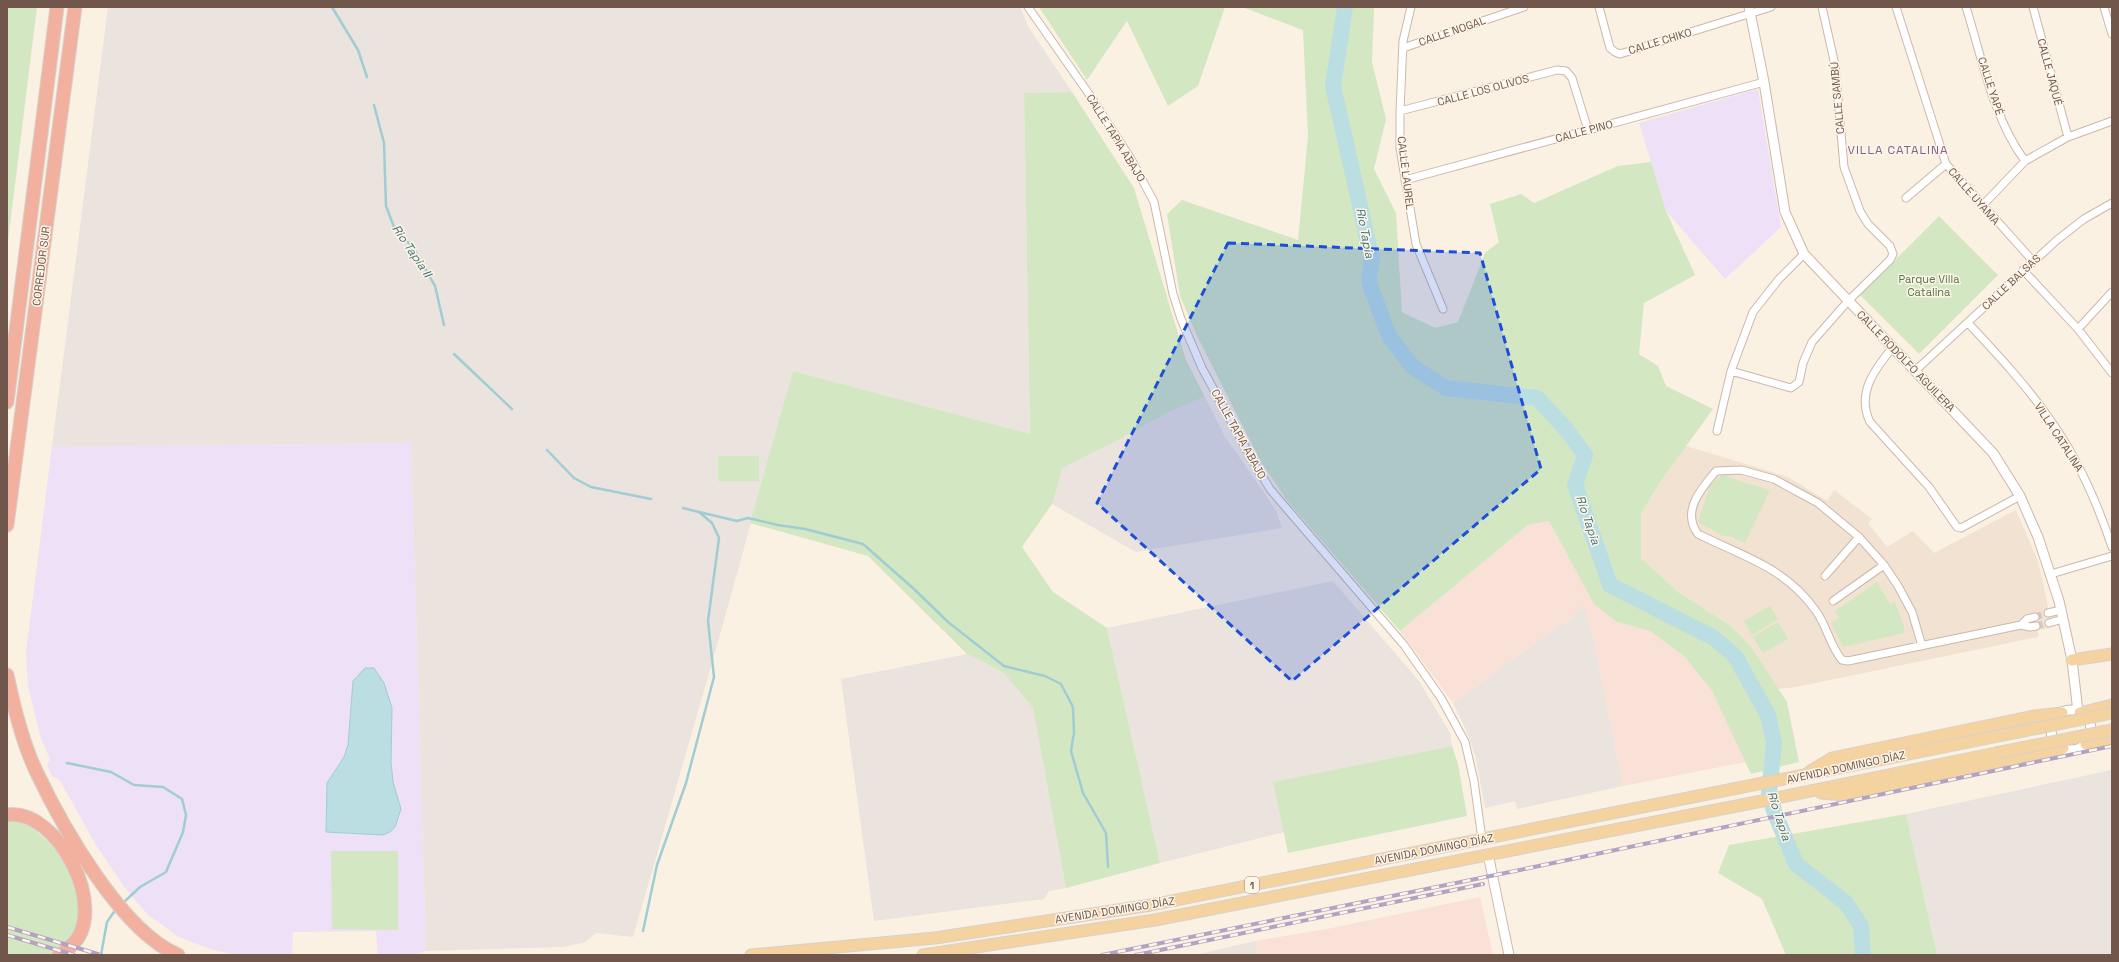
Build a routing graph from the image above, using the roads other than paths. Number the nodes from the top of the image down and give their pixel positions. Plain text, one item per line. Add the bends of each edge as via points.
1 (57, 7) edge
2 (75, 7) edge
3 (1028, 7) edge
4 (1411, 7) edge
5 (1524, 7) edge
6 (1599, 7) edge
7 (1771, 7) edge
8 (1822, 7) edge
9 (1896, 7) edge
10 (1966, 7) edge
11 (2033, 7) edge
12 (2104, 7) edge
13 (1750, 10) edge
14 (2112, 34) edge
15 (1403, 48) junction
16 (1764, 82) junction
17 (1400, 111) junction
18 (2112, 121) edge
19 (1588, 130) junction
20 (2068, 137) junction
21 (2025, 161) junction
22 (1946, 164) junction
23 (1405, 180) junction
24 (1906, 198) dead end
25 (2112, 203) edge
26 (1982, 206) junction
27 (1804, 254) junction
28 (2033, 261) junction
29 (2023, 270) junction
30 (2112, 292) edge
31 (1848, 301) junction
32 (1443, 310) dead end
33 (1968, 323) junction
34 (2078, 328) junction
35 (1893, 347) junction
36 (1916, 370) junction
37 (1731, 371) junction
38 (2112, 373) edge
39 (7, 402) edge
40 (1717, 431) dead end
41 (2020, 496) junction
42 (7, 525) edge
43 (1859, 537) junction
44 (2112, 546) edge
45 (2112, 556) edge
46 (1884, 566) junction
47 (2050, 574) junction
48 (1825, 576) dead end
49 (1833, 601) dead end
50 (2061, 610) junction
51 (2048, 613) tunnel mouth
52 (2035, 617) tunnel mouth
53 (2063, 619) junction
54 (2049, 623) tunnel mouth
55 (2021, 624) junction
56 (2036, 626) tunnel mouth
57 (1922, 646) junction
58 (2112, 654) edge
59 (2072, 660) junction
60 (7, 675) edge
61 (2112, 706) edge
62 (2079, 712) junction
63 (2062, 713) junction
64 (2112, 713) edge
65 (2112, 730) edge
66 (2112, 739) edge
67 (2086, 744) junction
68 (2063, 748) junction
69 (1799, 777) junction
70 (1802, 793) junction
71 (7, 815) edge
72 (1482, 839) junction
73 (1488, 854) junction
74 (59, 955) edge
75 (178, 955) edge
76 (751, 955) edge
77 (923, 955) edge
78 (1509, 955) edge

1 - 39 highway, CORREDOR SUR
2 - 42 highway, CORREDOR SUR
3 - 72 street, CALLE TAPIA ABAJO via 1089,94 1131,159 1154,202 1173,294 1181,319 1202,368 1254,464 1270,489 1409,652 1454,720 1464,742 1474,781
4 - 15 street, CALLE LAUREL
5 - 15 street, CALLE NOGAL
6 - 13 street, CALLE CHIKO via 1610,48 1620,54
7 - 13 street, CALLE CHIKO
8 - 31 street, CALLE SAMBÚ via 1835,65 1844,167 1860,211 1868,224 1890,246 1893,254
9 - 22 street, CALLE UYAMA
10 - 21 street, CALLE YAPÉ via 1998,110 2013,145
11 - 20 street, CALLE JAQUÉ
12 - 14 street
13 - 16 street, CALLE RODOLFO AGUILERA
15 - 17 street, CALLE LAUREL
16 - 19 street, CALLE PINO
16 - 27 street, CALLE RODOLFO AGUILERA via 1785,212
17 - 19 street, CALLE LOS OLIVOS via 1557,70 1566,71 1572,78
17 - 23 street, CALLE LAUREL via 1400,148
18 - 20 street
19 - 23 street, CALLE PINO
20 - 21 street
21 - 26 street
22 - 24 street
22 - 26 street, CALLE UYAMA
23 - 32 street, CALLE LAUREL via 1416,244
25 - 28 street, CALLE BALSAS via 2084,219
26 - 28 street, CALLE UYAMA
27 - 31 street, CALLE RODOLFO AGUILERA
27 - 37 street via 1778,279 1753,312
28 - 29 street, CALLE BALSAS
29 - 33 street, CALLE BALSAS
29 - 34 street
30 - 34 street
31 - 35 street, CALLE RODOLFO AGUILERA
31 - 37 street via 1812,342 1796,386 1791,388
33 - 36 street, CALLE BALSAS
33 - 44 street, VILLA CATALINA via 2051,421 2083,475
34 - 38 street
35 - 36 street, CALLE RODOLFO AGUILERA
35 - 41 street via 1869,381 1865,402 1866,413 1870,422 1930,487 1956,527 1962,528
36 - 41 street, CALLE RODOLFO AGUILERA via 1993,453
37 - 40 street
41 - 47 street, CALLE RODOLFO AGUILERA via 2038,537
43 - 46 street
43 - 48 street
43 - 57 street via 1818,503 1774,479 1741,470 1716,471 1697,494 1691,518 1698,534 1762,563 1786,578 1818,613 1842,660 1848,661
45 - 47 street
46 - 49 street
46 - 57 street via 1912,612
47 - 50 street, CALLE RODOLFO AGUILERA
50 - 51 street
50 - 53 street, CALLE RODOLFO AGUILERA
52 - 55 street
53 - 54 street
53 - 59 street, CALLE RODOLFO AGUILERA
55 - 56 street
55 - 57 street
58 - 59 main road
59 - 62 street, CALLE RODOLFO AGUILERA
60 - 75 highway via 14,709 35,770 68,833 130,920 147,936
61 - 62 main road
62 - 63 street
62 - 67 street via 2086,717 2091,730
63 - 68 street via 2056,718 2051,731 2053,738
63 - 69 main road via 2034,716 1832,758
64 - 69 main road, AVENIDA DOMINGO DÍAZ, bridge
65 - 70 main road, AVENIDA DOMINGO DÍAZ, bridge
66 - 67 main road
67 - 68 street via 2073,750
68 - 70 main road via 1844,795
69 - 72 main road, AVENIDA DOMINGO DÍAZ / 1
70 - 73 main road, AVENIDA DOMINGO DÍAZ / 1
71 - 74 highway via 30,819 53,835 69,856 81,884 85,913 83,928 77,941
72 - 76 main road, AVENIDA DOMINGO DÍAZ / 1 via 1151,905 935,938
73 - 77 main road, AVENIDA DOMINGO DÍAZ / 1 via 1154,920
73 - 78 street

